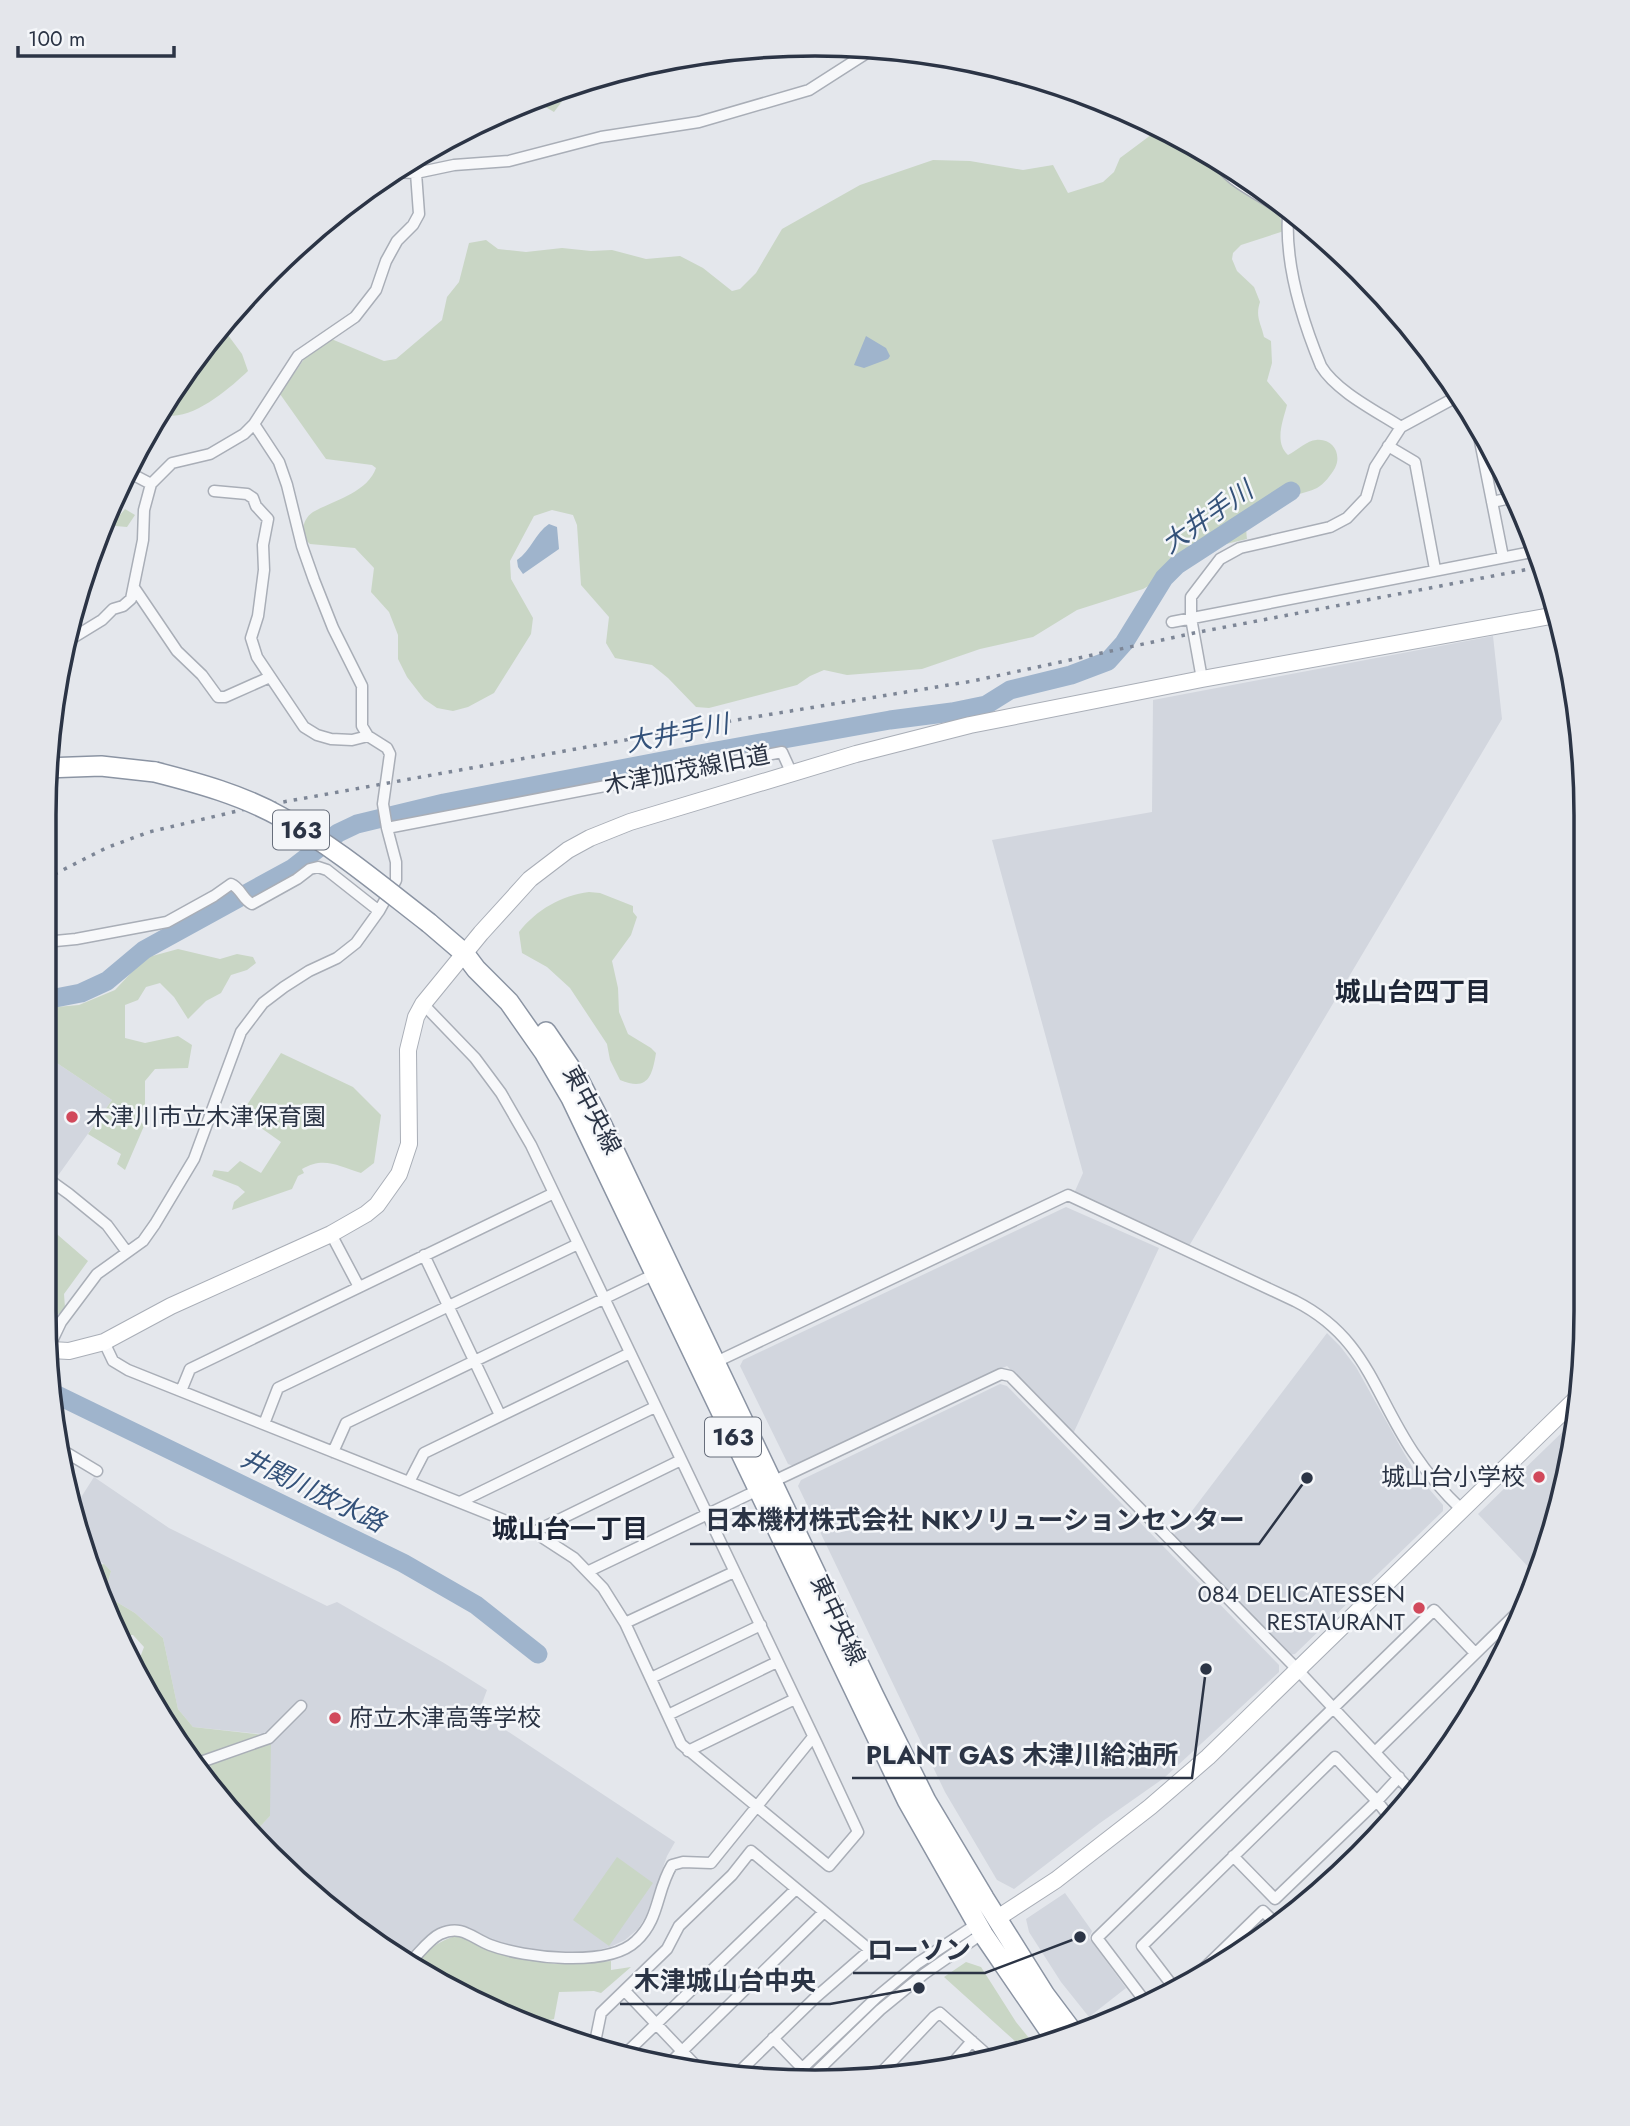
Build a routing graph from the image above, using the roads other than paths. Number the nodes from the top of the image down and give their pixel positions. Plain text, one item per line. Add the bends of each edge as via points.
1 (859, 58) edge
2 (411, 173) edge
3 (416, 173) junction
4 (1287, 221) edge
5 (1451, 401) edge
6 (254, 424) junction
7 (1401, 427) junction
8 (1388, 446) junction
9 (1487, 462) edge
10 (136, 476) edge
11 (151, 484) junction
12 (214, 491) dead end
13 (1505, 499) edge
14 (1492, 502) junction
15 (1527, 553) edge
16 (1503, 557) junction
17 (1435, 569) junction
18 (135, 589) junction
19 (120, 607) junction
20 (148, 607) junction
21 (1547, 617) edge
22 (1191, 618) junction
23 (1172, 622) dead end
24 (78, 634) edge
25 (270, 677) junction
26 (1202, 679) junction
27 (368, 736) junction
28 (58, 768) edge
29 (792, 774) junction
30 (387, 828) junction
31 (379, 911) junction
32 (56, 940) edge
33 (464, 953) junction
34 (423, 1004) junction
35 (56, 1185) edge
36 (554, 1193) junction
37 (331, 1234) junction
38 (578, 1244) junction
39 (127, 1252) junction
40 (424, 1255) junction
41 (655, 1274) junction
42 (359, 1287) junction
43 (603, 1298) junction
44 (449, 1307) junction
45 (57, 1329) edge
46 (104, 1342) junction
47 (58, 1353) edge
48 (630, 1353) junction
49 (475, 1361) junction
50 (716, 1362) junction
51 (181, 1391) junction
52 (1568, 1406) edge
53 (655, 1407) junction
54 (500, 1415) junction
55 (264, 1424) junction
56 (333, 1452) junction
57 (71, 1459) edge
58 (681, 1460) junction
59 (97, 1471) dead end
60 (409, 1482) junction
61 (765, 1486) junction
62 (460, 1502) junction
63 (1462, 1510) junction
64 (707, 1515) junction
65 (534, 1532) junction
66 (589, 1571) junction
67 (734, 1572) junction
68 (625, 1623) junction
69 (1507, 1623) edge
70 (761, 1625) junction
71 (1475, 1653) junction
72 (777, 1662) junction
73 (1298, 1670) junction
74 (651, 1678) junction
75 (795, 1699) junction
76 (301, 1706) dead end
77 (1334, 1708) junction
78 (668, 1715) junction
79 (813, 1737) junction
80 (688, 1751) junction
81 (1376, 1751) junction
82 (204, 1761) edge
83 (1399, 1777) junction
84 (1407, 1786) edge
85 (1377, 1801) junction
86 (756, 1807) junction
87 (1385, 1812) edge
88 (1233, 1856) junction
89 (796, 1889) junction
90 (824, 1912) junction
91 (1270, 1918) edge
92 (996, 1919) junction
93 (980, 1929) junction
94 (1223, 1951) edge
95 (416, 1956) edge
96 (1169, 1982) edge
97 (625, 1991) junction
98 (1141, 1996) edge
99 (657, 2024) junction
100 (1069, 2026) edge
101 (1051, 2032) edge
102 (596, 2037) edge
103 (773, 2038) junction
104 (972, 2041) junction
105 (632, 2047) edge
106 (682, 2051) junction
107 (983, 2051) edge
108 (958, 2056) edge
109 (676, 2057) edge
110 (690, 2059) edge
111 (745, 2066) edge
112 (888, 2066) edge
113 (802, 2068) joint
114 (818, 2070) edge

1 - 3 street via 809,90 712,118 601,137 509,161
2 - 3 street
3 - 6 street via 419,214 397,241 376,290 355,317 298,356
4 - 7 street via 1293,277 1321,366 1357,399
5 - 7 street
6 - 11 street via 210,454 172,463
6 - 27 street via 279,462 314,580 362,686 362,726
7 - 8 street
8 - 17 street via 1415,462
8 - 22 street via 1375,467 1366,498 1354,512 1330,527 1240,548 1220,559 1191,597
9 - 14 street
10 - 11 street
11 - 18 street
12 - 25 street via 247,494 268,519 258,616 251,638
13 - 14 street
14 - 16 street
15 - 16 street
16 - 17 street
17 - 22 street
18 - 19 street
18 - 20 street
19 - 20 street
19 - 24 street
20 - 25 street via 177,651 218,697
21 - 26 street, 木津加茂線旧道
22 - 23 street
22 - 26 street
25 - 27 street via 304,727 317,735 352,740
26 - 29 street, 木津加茂線旧道 via 970,725
27 - 30 street via 390,754 383,804
28 - 33 highway, 東中央線 / 163, bridge via 101,766 155,772 201,784 280,817 345,858
29 - 30 street, 木津加茂線旧道 via 782,751
29 - 33 street via 630,822 568,850 530,879
30 - 31 street via 396,880
31 - 32 street via 318,867 253,904 231,884 167,922
31 - 39 street via 356,943 263,1003 241,1032 194,1159 143,1241
33 - 34 street
33 - 41 highway, 東中央線 / 163 via 509,1002 544,1052 571,1098
33 - 50 highway, 東中央線 / 163 via 484,961 512,990 580,1082
34 - 36 street via 475,1058 501,1093
34 - 37 street via 408,1050 411,1120 404,1164 377,1205
35 - 39 street via 107,1225
36 - 38 street
36 - 40 street
37 - 42 street
37 - 46 street via 171,1306
38 - 43 street
38 - 44 street
39 - 45 street via 97,1274
40 - 42 street
40 - 44 street
41 - 43 street
41 - 61 highway, 東中央線 / 163
42 - 51 street via 190,1369
43 - 48 street
43 - 49 street
44 - 49 street
44 - 55 street via 278,1388
46 - 47 street
46 - 51 street via 113,1361
48 - 53 street
48 - 54 street
49 - 54 street
49 - 56 street via 346,1423
50 - 61 highway, 東中央線 / 163
50 - 63 street via 1068,1195 1296,1301 1327,1320 1359,1355 1412,1451
51 - 55 street
52 - 63 street
53 - 58 street
53 - 62 street
54 - 60 street via 424,1453
55 - 56 street
56 - 60 street
57 - 59 street
58 - 64 street
58 - 65 street
60 - 62 street
61 - 64 street
61 - 73 street via 1001,1374 1010,1376
61 - 92 highway, 東中央線 / 163 via 926,1801
61 - 93 highway, 東中央線 / 163 via 907,1800
62 - 65 street
63 - 73 street
64 - 66 street
64 - 67 street
65 - 66 street
66 - 68 street
67 - 68 street
67 - 70 street
68 - 74 street
69 - 71 street
70 - 72 street
70 - 74 street
71 - 77 street via 1434,1610
71 - 81 street
72 - 75 street
72 - 78 street
73 - 77 street
73 - 92 street via 1150,1807 1056,1880
74 - 78 street
75 - 79 street
75 - 80 street
76 - 82 street via 269,1738
77 - 81 street
77 - 98 street via 1097,1938
78 - 80 street
79 - 86 street
79 - 86 street via 858,1832 829,1866
80 - 86 street
81 - 83 street
83 - 84 street
83 - 85 street
85 - 87 street
85 - 88 street via 1275,1899
85 - 88 street via 1335,1757
86 - 95 street via 711,1863 672,1865 653,1920 634,1944 618,1952 577,1958 540,1956 452,1931 439,1934
88 - 96 street via 1142,1946
89 - 90 street
89 - 97 street via 751,1851
89 - 99 street
90 - 103 street via 870,1950
90 - 106 street
91 - 94 street via 1263,1912
92 - 93 street
92 - 100 highway, 東中央線 / 163
93 - 101 highway, 東中央線 / 163
93 - 113 street via 918,1963
93 - 114 street via 880,2010
97 - 99 street
97 - 102 street via 601,2013
99 - 105 street
99 - 106 street
103 - 111 street
103 - 113 street
104 - 107 street
104 - 108 street
104 - 112 street via 938,2014
106 - 109 street
106 - 110 street

